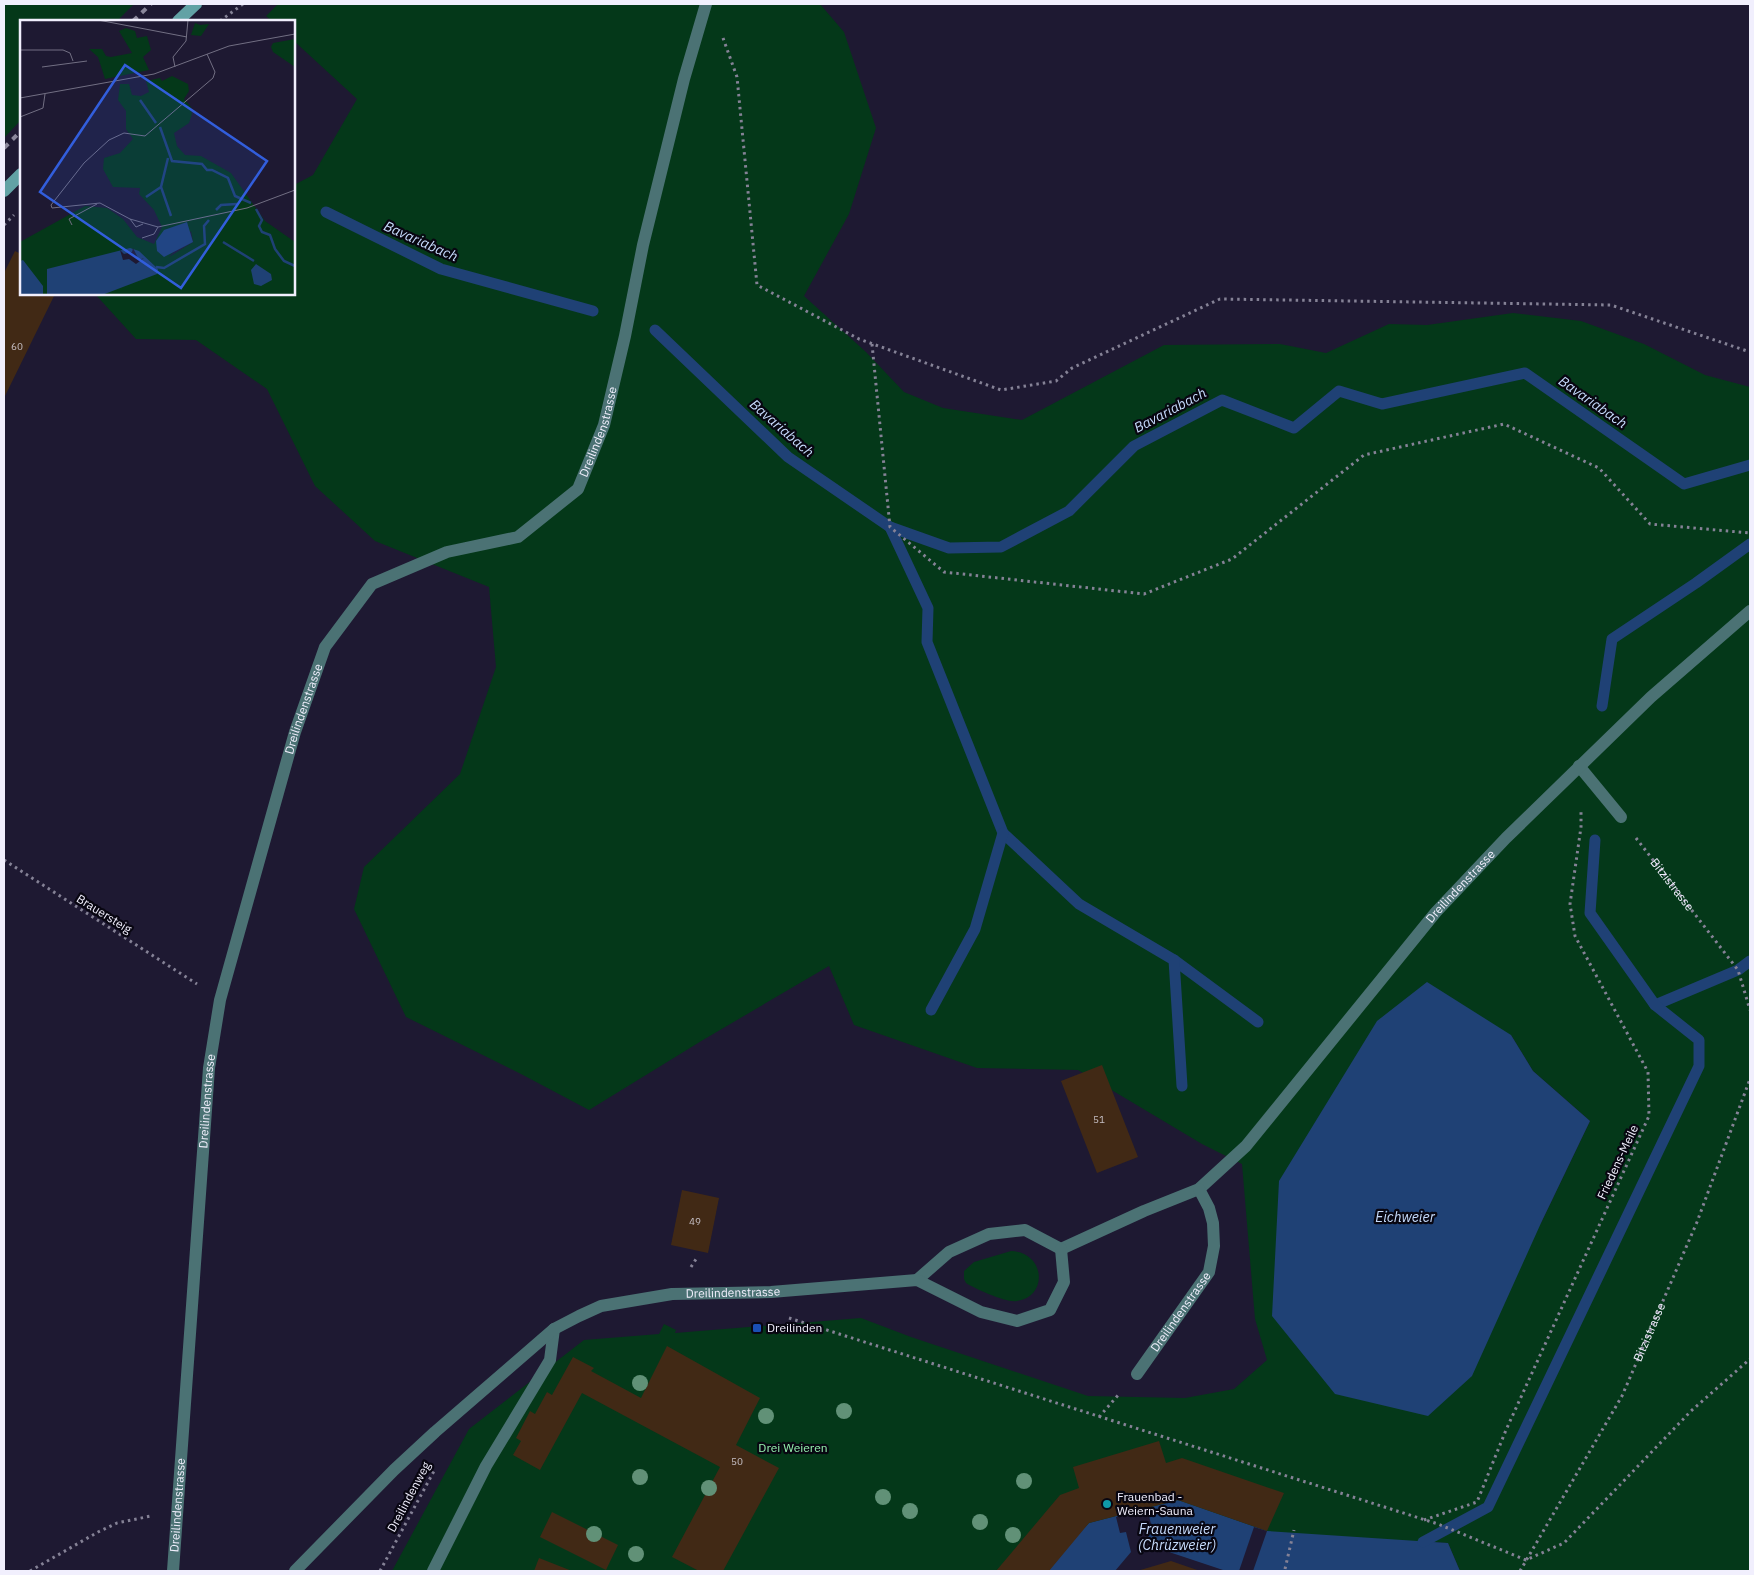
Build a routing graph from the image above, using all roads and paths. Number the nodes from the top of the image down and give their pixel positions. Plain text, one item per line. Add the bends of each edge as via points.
1 (196, 4) edge
2 (243, 4) edge
3 (706, 4) edge
4 (179, 20) edge
5 (221, 20) edge
6 (721, 31) dead end
7 (20, 175) edge
8 (4, 191) edge
9 (872, 344) junction
10 (1750, 352) edge
11 (1750, 534) edge
12 (1750, 611) edge
13 (1579, 766) junction
14 (1621, 817) joint
15 (4, 860) edge
16 (195, 983) dead end
17 (1750, 1010) edge
18 (1750, 1079) edge
19 (1199, 1189) junction
20 (1061, 1249) junction
21 (917, 1280) junction
22 (771, 1292) junction
23 (554, 1330) junction
24 (1750, 1359) edge
25 (1138, 1374) joint
26 (1099, 1417) junction
27 (434, 1470) dead end
28 (178, 1510) junction
29 (1424, 1520) junction
30 (1294, 1530) dead end
31 (1526, 1560) junction
32 (1285, 1569) dead end
33 (30, 1571) edge
34 (173, 1571) edge
35 (295, 1571) edge
36 (380, 1571) edge
37 (433, 1571) edge
38 (1520, 1571) edge

1 - 4 main road
2 - 5 path
3 - 28 street, Dreilindenstrasse via 643,245 604,425 578,488 518,537 446,552 372,584 325,647 301,715 220,1000 209,1068
6 - 9 path via 738,77 757,285
7 - 8 main road
9 - 10 path via 1002,390 1056,381 1072,368 1220,299 1611,305
9 - 11 path via 890,527 944,572 1144,594 1232,560 1364,456 1504,424 1600,468 1650,524
12 - 13 street, Dreilindenstrasse via 1651,697
13 - 14 street
13 - 19 street, Dreilindenstrasse via 1436,912 1246,1146
13 - 29 path, Friedens-Meile via 1581,827 1570,904 1575,936 1648,1072 1649,1116 1510,1421 1477,1502
14 - 17 path, Bitzistrasse via 1738,970
15 - 16 path, Brauersteig
18 - 31 path, Bitzistrasse via 1697,1222 1622,1396
19 - 20 street, Dreilindenstrasse
19 - 25 street, Dreilindenstrasse via 1213,1223 1214,1246 1209,1272
20 - 21 street via 1025,1230 989,1234 949,1252
20 - 21 street via 1064,1282 1050,1310 1017,1321 981,1312
21 - 22 street, Dreilindenstrasse
22 - 23 street, Dreilindenstrasse via 672,1294 602,1306
22 - 26 path via 782,1316
23 - 35 street, Dreilindenstrasse via 414,1451
23 - 37 street via 550,1360 486,1466
24 - 31 path via 1691,1411 1564,1543
25 - 26 path
26 - 29 path
27 - 36 path, Dreilindenweg
28 - 33 path via 117,1523
28 - 34 street, Dreilindenstrasse
29 - 31 path
30 - 32 path
31 - 38 path, Bitzistrasse

